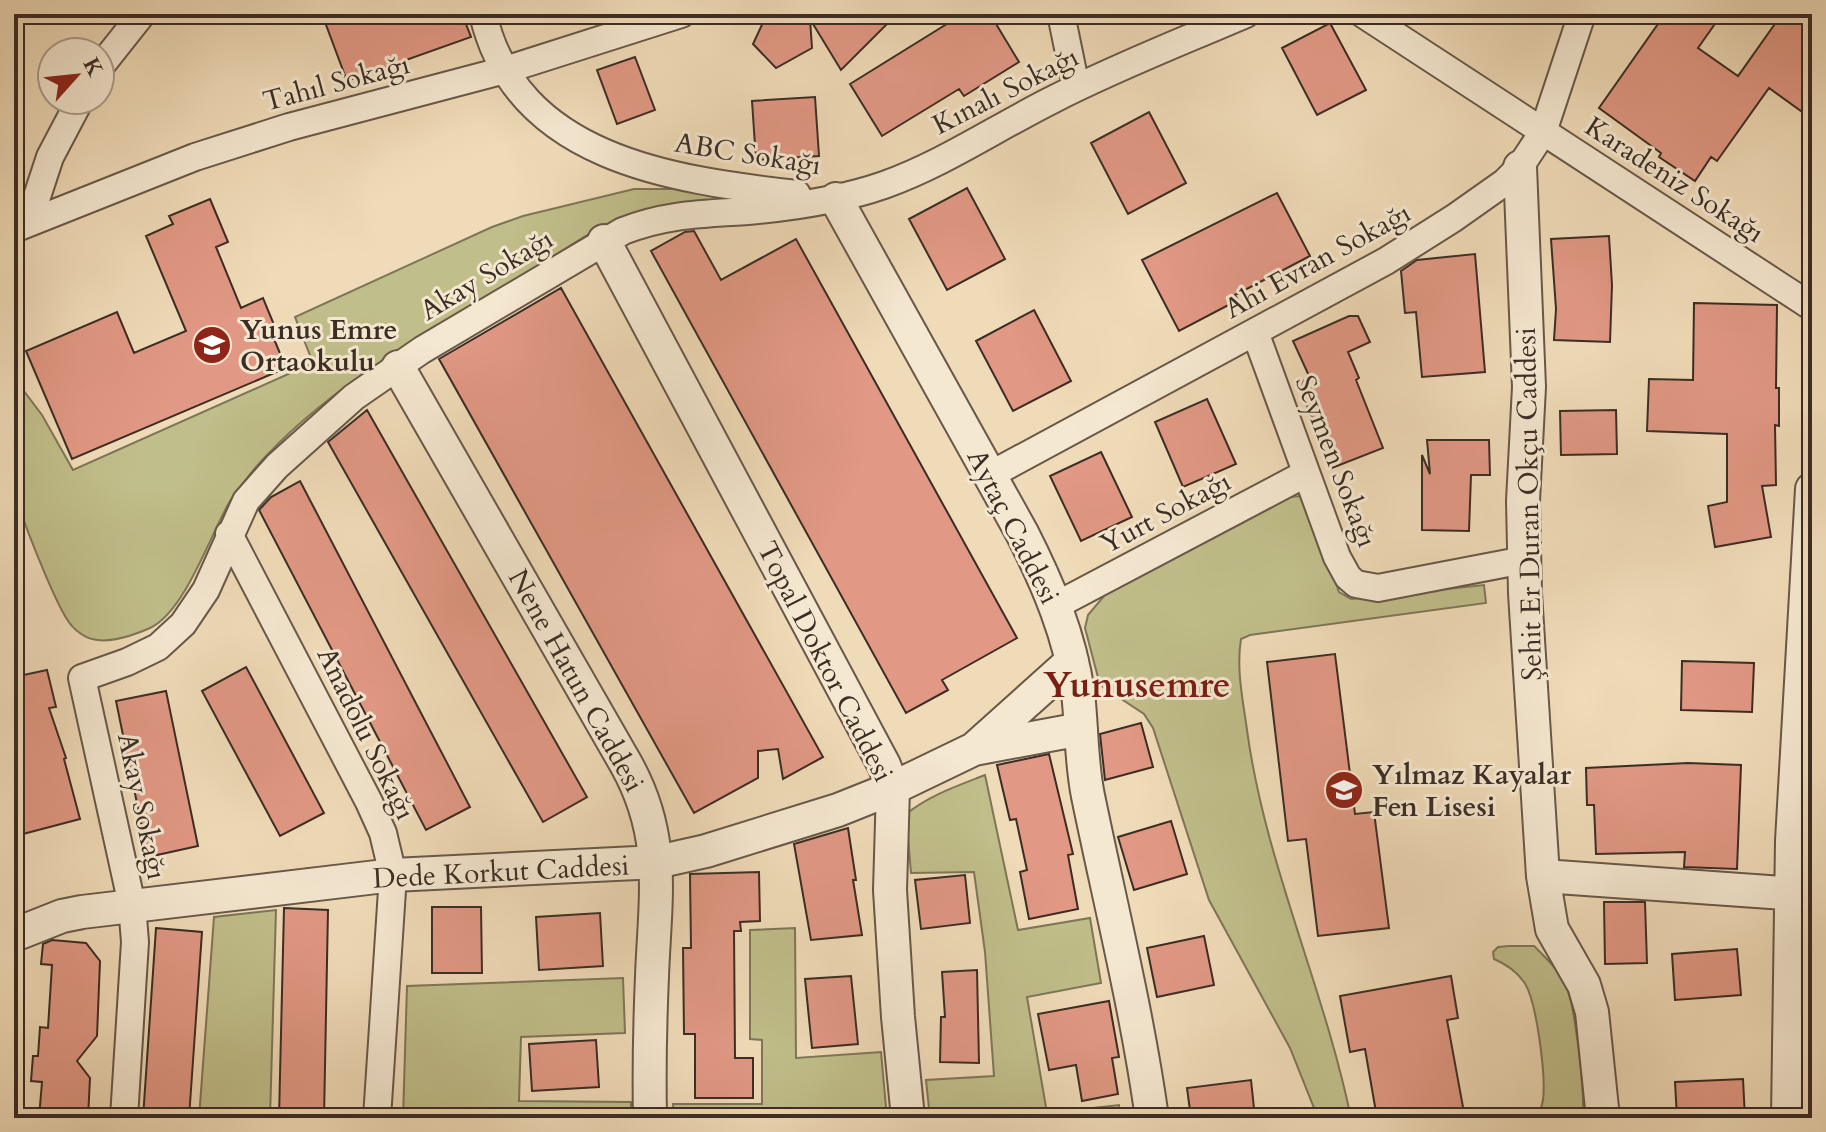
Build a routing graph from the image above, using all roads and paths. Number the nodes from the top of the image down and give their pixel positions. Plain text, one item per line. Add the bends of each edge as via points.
1 (142, 14) edge
2 (483, 14) edge
3 (681, 14) edge
4 (1061, 14) edge
5 (1246, 14) edge
6 (1363, 14) edge
7 (1582, 14) edge
8 (116, 47) edge
9 (505, 70) junction
10 (1076, 87) junction
11 (72, 116) edge
12 (1543, 132) junction
13 (1520, 167) junction
14 (836, 199) junction
15 (22, 225) edge
16 (604, 241) junction
17 (1812, 307) edge
18 (1255, 332) junction
19 (398, 367) junction
20 (1305, 474) junction
21 (990, 475) junction
22 (1812, 489) edge
23 (229, 534) junction
24 (1524, 560) junction
25 (1055, 606) junction
26 (1072, 661) junction
27 (1081, 729) junction
28 (974, 749) junction
29 (893, 788) junction
30 (657, 862) junction
31 (393, 875) junction
32 (1543, 876) junction
33 (1801, 895) edge
34 (132, 905) junction
35 (14, 935) edge
36 (124, 1118) edge
37 (377, 1118) edge
38 (650, 1118) edge
39 (908, 1118) edge
40 (1152, 1118) edge
41 (1603, 1118) edge
42 (1788, 1118) edge

1 - 8 street
2 - 9 street, ABC Sokağı
3 - 9 street, Tahıl Sokağı
4 - 10 street
5 - 10 street, Kınalı Sokağı
6 - 12 street
7 - 12 street, Ahi Evran Sokağı
9 - 14 street, ABC Sokağı via 523,98 599,152 691,180
9 - 15 street, Tahıl Sokağı via 195,157
10 - 14 street, Kınalı Sokağı via 916,172
11 - 15 street
12 - 13 street, Ahi Evran Sokağı
12 - 17 street, Karadeniz Sokağı
13 - 18 street, Ahi Evran Sokağı via 1421,241
13 - 24 street, Şehit Er Duran Okçu Caddesi via 1529,387
14 - 16 street, Akay Sokağı via 667,217
14 - 21 street, Aytaç Caddesi
16 - 19 street, Akay Sokağı
16 - 29 street, Topal Doktor Caddesi
18 - 20 street, Seymen Sokağı
18 - 21 street, Ahi Evran Sokağı
19 - 23 street, Akay Sokağı via 341,407 277,466 246,501
19 - 30 street, Nene Hatun Caddesi via 639,788
20 - 24 street, Seymen Sokağı via 1337,557 1356,584 1378,588
20 - 25 street, Yurt Sokağı
21 - 25 street, Aytaç Caddesi
22 - 33 street
23 - 31 street, Anadolu Sokağı via 369,802
23 - 34 street, Akay Sokağı via 206,590 183,624 158,647 82,678
24 - 32 street, Şehit Er Duran Okçu Caddesi
25 - 26 street, Aytaç Caddesi
26 - 27 street, Aytaç Caddesi
26 - 28 street, Dede Korkut Caddesi
27 - 28 street, Dede Korkut Caddesi
27 - 40 street, Aytaç Caddesi via 1087,791
28 - 29 street, Dede Korkut Caddesi
29 - 30 street, Dede Korkut Caddesi via 749,839
29 - 39 street, Topal Doktor Caddesi via 890,890
30 - 31 street, Dede Korkut Caddesi
30 - 38 street, Nene Hatun Caddesi
31 - 34 street, Dede Korkut Caddesi
31 - 37 street, Anadolu Sokağı
32 - 33 street
32 - 41 street, Şehit Er Duran Okçu Caddesi via 1552,929 1584,985 1592,1012
33 - 42 street
34 - 35 street, Dede Korkut Caddesi via 62,916
34 - 36 street, Akay Sokağı via 135,942

